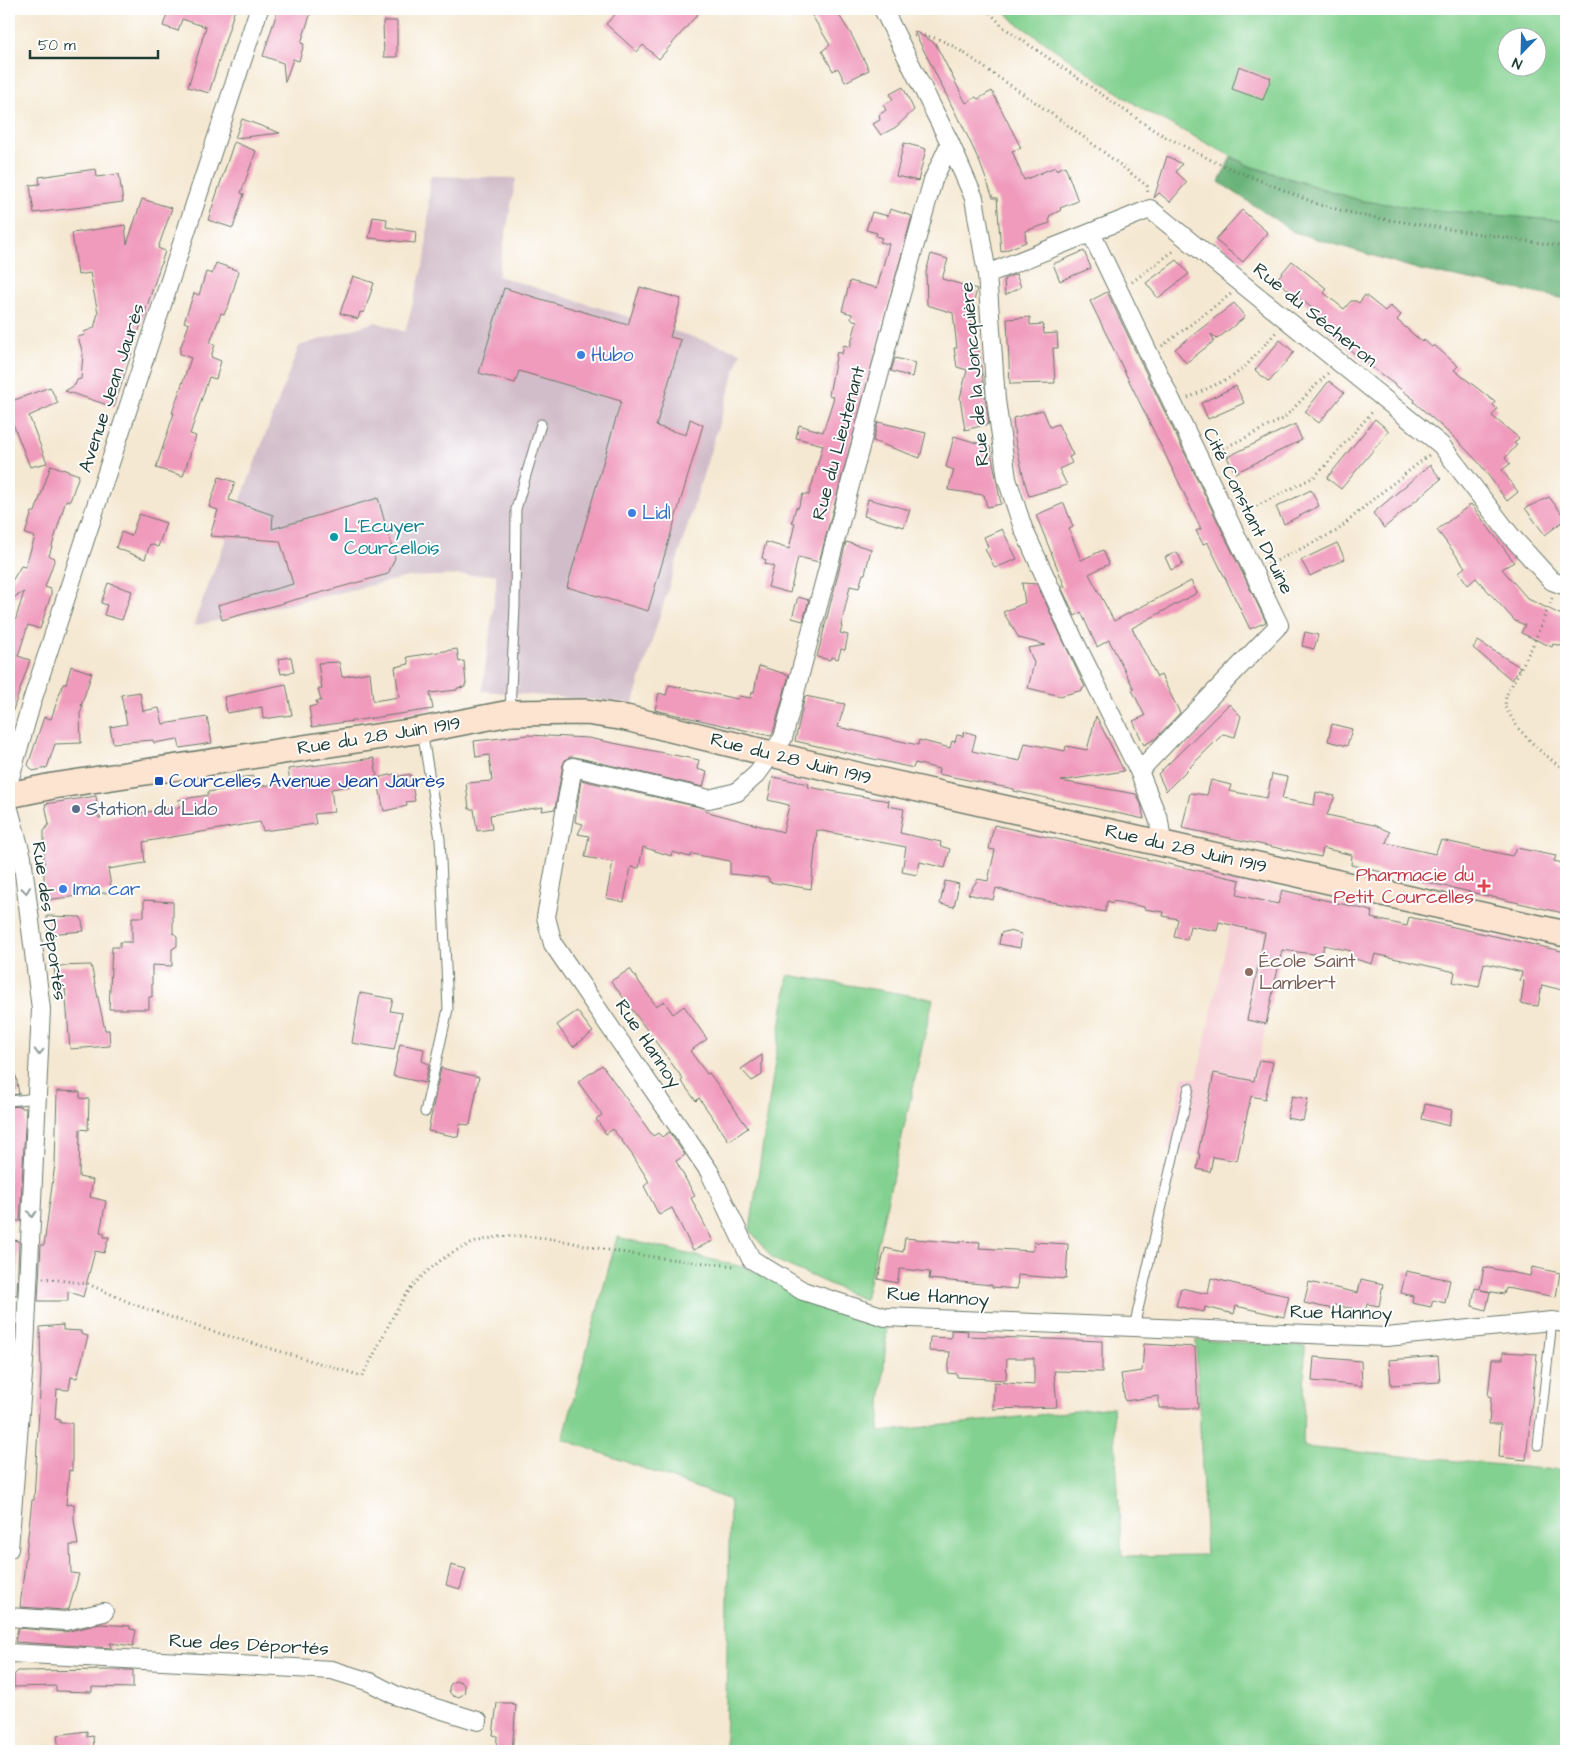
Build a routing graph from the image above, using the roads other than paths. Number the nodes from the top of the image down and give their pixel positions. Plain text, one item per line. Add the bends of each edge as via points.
1 (259, 9) edge
2 (883, 9) edge
3 (950, 143) junction
4 (1091, 233) junction
5 (987, 274) junction
6 (542, 424) dead end
7 (1562, 584) edge
8 (510, 713) junction
9 (422, 730) junction
10 (772, 754) junction
11 (573, 767) joint
12 (1139, 771) junction
13 (9, 781) edge
14 (9, 795) edge
15 (9, 809) edge
16 (1162, 843) junction
17 (1566, 934) edge
18 (1189, 1088) dead end
19 (37, 1098) junction
20 (9, 1101) edge
21 (425, 1112) dead end
22 (1559, 1322) edge
23 (1134, 1327) junction
24 (1538, 1445) dead end
25 (9, 1549) edge
26 (104, 1612) dead end
27 (9, 1617) edge
28 (9, 1653) edge
29 (478, 1721) dead end

1 - 13 street, Avenue Jean Jaurès
2 - 3 street, Rue de la Joncquière
3 - 5 street, Rue de la Joncquière via 974,198
3 - 10 street, Rue du Lieutenant via 933,180 895,315 783,738
4 - 5 street
4 - 7 street, Rue du Sécheron via 1150,209 1441,445 1512,536 1552,581
4 - 12 street, Cité Constant Druine via 1279,625
5 - 12 street, Rue de la Joncquière via 996,400 1007,479 1031,545
6 - 8 lane via 516,509
8 - 9 main road, Rue du 28 Juin 1919
8 - 10 main road, Rue du 28 Juin 1919 via 586,712 626,718
9 - 14 main road, Rue du 28 Juin 1919
9 - 21 lane via 440,839 448,1009
10 - 11 street, Rue du Lieutenant via 757,774 737,792 709,799
10 - 16 main road, Rue du 28 Juin 1919
11 - 23 street, Rue Hannoy via 546,917 553,944 709,1170 751,1259 803,1291 885,1317
12 - 16 street, Rue de la Joncquière via 1159,821
15 -> 19 street, Rue des Déportés via 22,857 41,1009
16 - 17 main road, Rue du 28 Juin 1919
18 - 23 lane
19 - 20 lane
19 -> 25 street, Rue des Déportés via 25,1349
22 - 23 street, Rue Hannoy via 1386,1337
22 - 24 lane
26 - 27 street via 65,1621
28 - 29 street, Rue des Déportés via 332,1670 370,1682 397,1696

